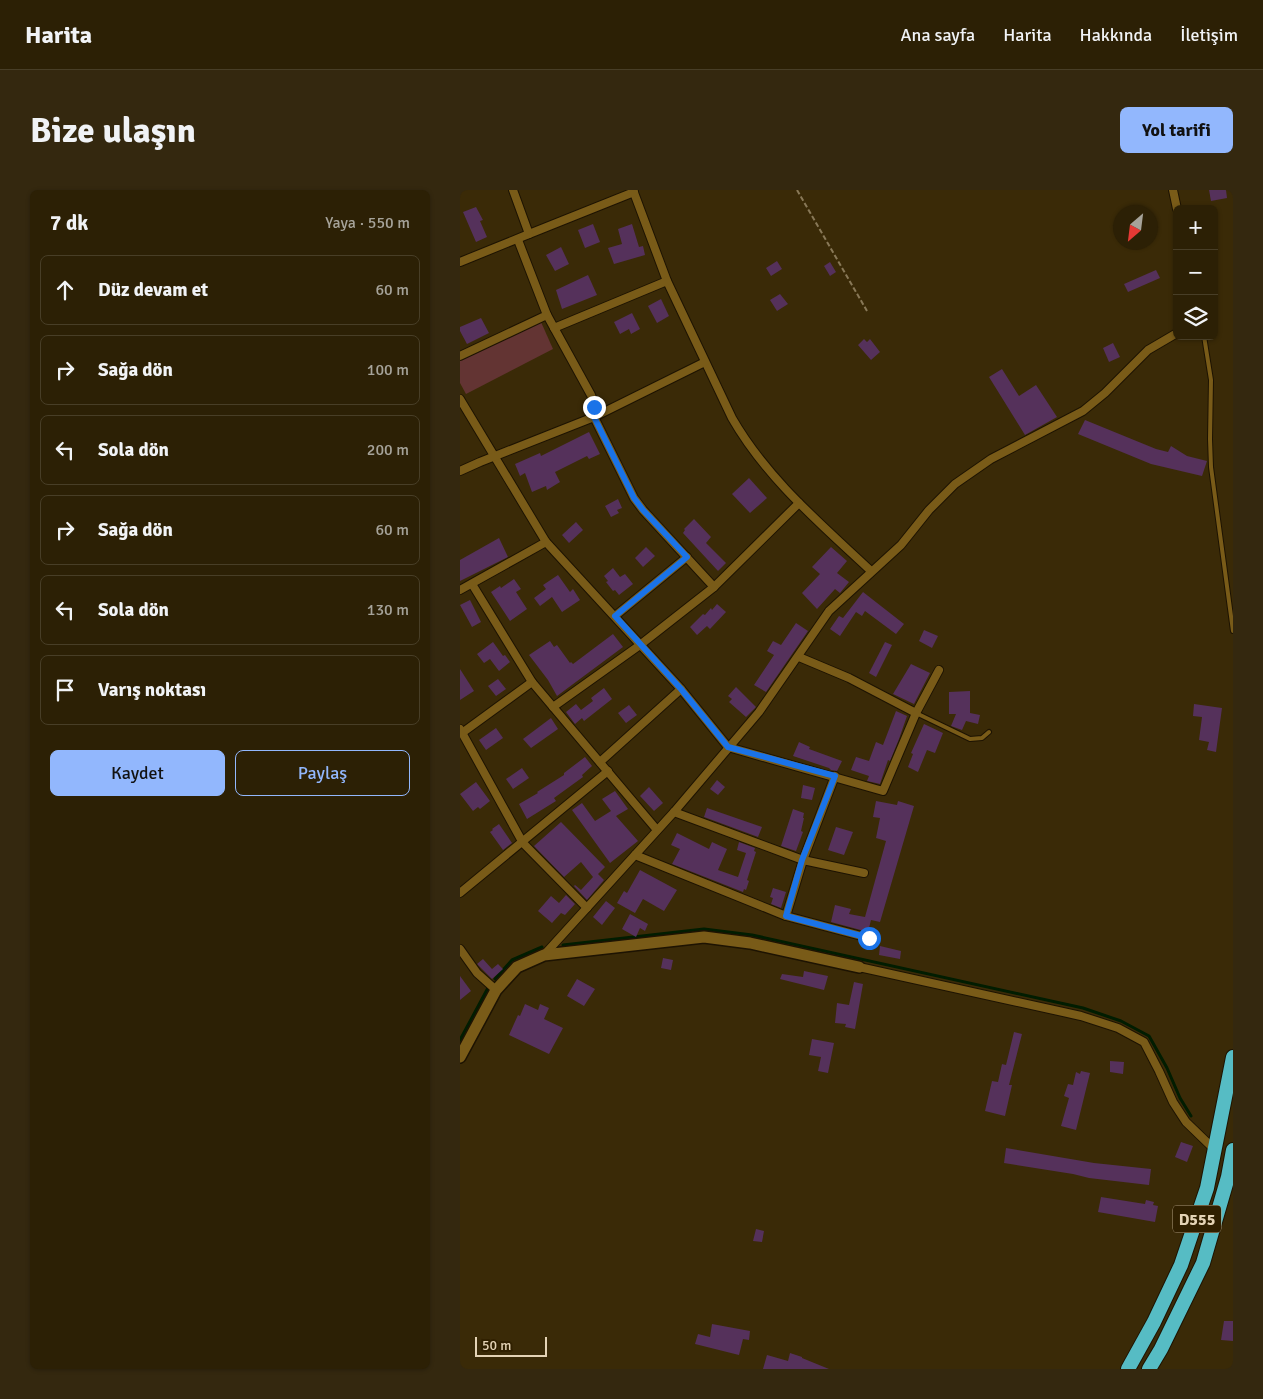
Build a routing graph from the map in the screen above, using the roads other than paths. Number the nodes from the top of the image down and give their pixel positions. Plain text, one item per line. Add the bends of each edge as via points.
1 (513, 190) edge
2 (1173, 190) edge
3 (634, 191) edge
4 (1176, 205) edge
5 (529, 234) junction
6 (518, 240) junction
7 (460, 262) edge
8 (667, 280) junction
9 (547, 315) junction
10 (554, 328) junction
11 (1173, 335) edge
12 (1205, 340) edge
13 (460, 356) edge
14 (706, 362) junction
15 (460, 399) edge
16 (594, 417) junction
17 (494, 458) junction
18 (460, 471) edge
19 (799, 503) junction
20 (546, 542) junction
21 (687, 557) junction
22 (871, 571) junction
23 (472, 584) junction
24 (714, 587) junction
25 (460, 590) edge
26 (615, 616) junction
27 (1233, 631) edge
28 (640, 645) junction
29 (799, 656) junction
30 (939, 670) dead end
31 (532, 682) junction
32 (681, 689) junction
33 (553, 707) junction
34 (916, 713) junction
35 (461, 731) edge
36 (989, 732) dead end
37 (728, 747) junction
38 (600, 762) junction
39 (608, 771) junction
40 (835, 776) junction
41 (674, 812) junction
42 (657, 830) junction
43 (523, 842) junction
44 (635, 855) junction
45 (802, 860) junction
46 (864, 873) dead end
47 (460, 893) edge
48 (587, 908) junction
49 (786, 916) junction
50 (869, 938) dead end
51 (460, 949) edge
52 (544, 955) junction
53 (860, 967) joint
54 (496, 990) junction
55 (460, 1057) edge
56 (1233, 1057) edge
57 (1215, 1150) junction
58 (1233, 1150) edge
59 (1128, 1369) edge
60 (1149, 1369) edge

1 - 5 street
2 - 4 street
3 - 5 street
3 - 8 street
5 - 6 street
6 - 7 street
6 - 9 street
8 - 10 street
8 - 14 street
9 - 10 street
9 - 13 street
10 - 16 street via 591,395
11 - 22 street via 1148,350 1083,411 990,459 955,484 901,545
12 - 27 lane via 1211,380 1211,467
14 - 16 street
14 - 19 street via 743,437 766,468
15 - 17 street
16 - 17 street
16 - 21 street via 634,498
17 - 18 street
17 - 20 street
19 - 22 street
19 - 24 street
20 - 23 street
20 - 26 street
21 - 24 street
21 - 26 street
22 - 29 street via 829,611
23 - 25 street
23 - 31 street
24 - 28 street
26 - 28 street
28 - 32 street
28 - 33 street
29 - 34 street
29 - 37 street via 759,712
30 - 34 street
31 - 33 street
31 - 35 street
32 - 37 street
32 - 38 street
33 - 38 street
34 - 36 lane via 970,739 982,738
34 - 40 street via 883,791
35 - 43 street
37 - 40 street
37 - 41 street
38 - 39 street
39 - 42 street
39 - 43 street
40 - 45 street
41 - 42 street
41 - 45 street
42 - 44 street
43 - 47 street
43 - 48 street
44 - 48 street
44 - 49 street
45 - 46 street
45 - 49 street
48 - 52 street
49 - 50 street
51 - 54 street via 477,973
52 - 53 street via 704,937 750,943
52 - 54 street via 517,967
53 - 57 street via 1081,1016 1118,1028 1144,1042 1186,1122
54 - 55 street
56 - 57 highway, D555
57 - 59 highway, D555 via 1207,1188 1181,1265
58 - 60 highway, D555 via 1203,1263

